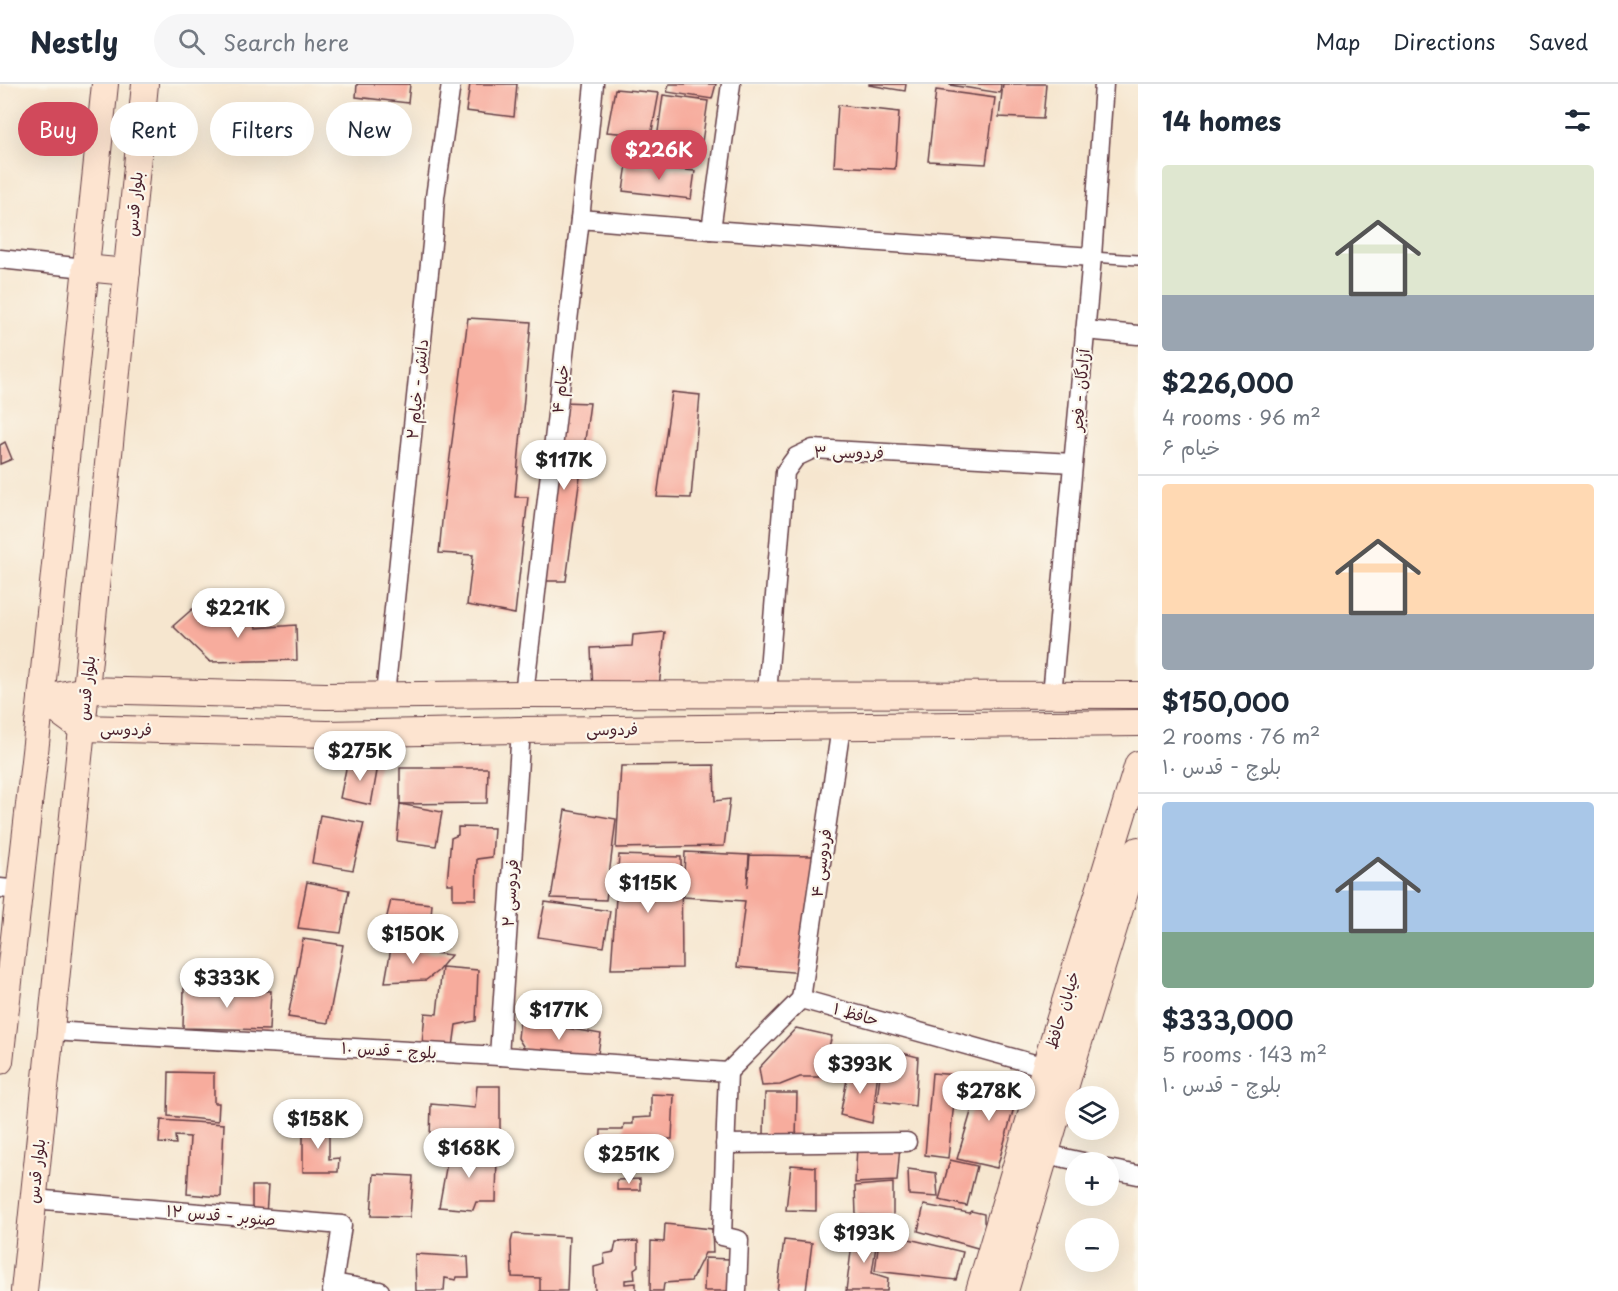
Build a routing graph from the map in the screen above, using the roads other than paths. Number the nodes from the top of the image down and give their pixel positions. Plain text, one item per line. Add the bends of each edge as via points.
1 (105, 84) edge
2 (145, 84) edge
3 (451, 84) edge
4 (594, 84) edge
5 (731, 84) edge
6 (1104, 84) edge
7 (580, 219) junction
8 (711, 230) junction
9 (1092, 257) junction
10 (0, 259) edge
11 (1138, 260) edge
12 (85, 268) junction
13 (127, 272) junction
14 (1084, 330) junction
15 (1138, 335) edge
16 (1074, 463) junction
17 (86, 690) junction
18 (524, 694) junction
19 (767, 694) junction
20 (385, 695) junction
21 (1052, 695) junction
22 (1138, 695) edge
23 (41, 699) junction
24 (1138, 723) edge
25 (841, 727) junction
26 (81, 728) junction
27 (521, 730) junction
28 (1138, 764) edge
29 (1138, 850) edge
30 (9, 889) edge
31 (6, 940) edge
32 (4, 981) edge
33 (801, 999) junction
34 (50, 1031) junction
35 (499, 1056) junction
36 (0, 1061) edge
37 (1045, 1067) junction
38 (728, 1072) junction
39 (907, 1142) dead end
40 (725, 1144) junction
41 (1046, 1154) junction
42 (1065, 1158) edge
43 (1119, 1171) edge
44 (1138, 1175) edge
45 (33, 1199) junction
46 (333, 1287) edge
47 (24, 1291) edge
48 (380, 1291) edge
49 (737, 1291) edge
50 (979, 1291) edge
51 (1005, 1291) edge

1 - 12 main road
2 - 13 main road, بلوار قدس
3 - 20 street, دانش - خیام ۲ via 435,197
4 - 7 street, خیام ۴
5 - 8 street
6 - 9 street, آزادگان - فجر
7 - 8 street
7 - 18 street, خیام ۴
8 - 9 street
9 - 11 lane
9 - 14 street, آزادگان - فجر
10 - 12 street
12 - 13 main road
12 - 23 main road
13 - 17 main road, بلوار قدس
14 - 15 street
14 - 16 street, آزادگان - فجر
16 - 19 street, فردوسی ۳ via 813,449 796,457 785,472
16 - 21 street, آزادگان - فجر
17 - 20 main road
17 - 23 main road
17 - 26 main road, بلوار قدس
18 - 19 main road
18 - 20 main road
19 - 21 main road
21 - 22 main road
23 - 26 main road, فردوسی
23 - 30 main road
24 - 25 main road, فردوسی
25 - 27 main road, فردوسی
25 - 33 street, فردوسی ۴
26 - 27 main road, فردوسی via 328,734
26 - 34 main road, بلوار قدس
27 - 35 street, فردوسی ۲
28 - 37 main road, خیابان حافظ
29 - 41 main road, خیابان حافظ
30 - 31 main road
31 - 32 main road
32 - 36 main road
33 - 37 street, حافظ ۱
33 - 38 street
34 - 35 street, بلوچ - قدس ۱۰
34 - 45 main road, بلوار قدس
35 - 38 street, بلوچ - قدس ۱۰
37 - 50 main road, خیابان حافظ
38 - 40 street
39 - 40 street
40 - 49 street via 722,1236 739,1240
41 - 42 street
41 - 51 main road, خیابان حافظ
43 - 44 street
45 - 46 street, صنوبر - قدس ۱۲ via 342,1225
45 - 47 main road, بلوار قدس
46 - 48 street

